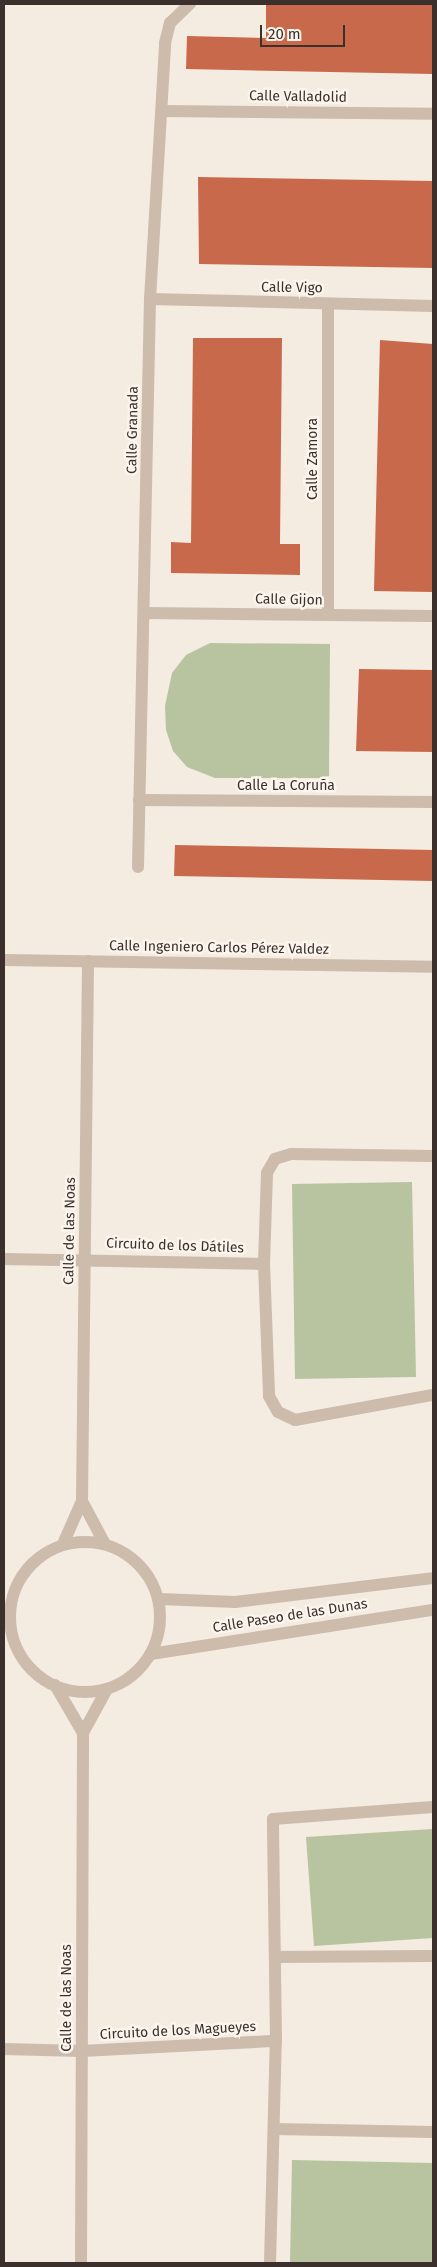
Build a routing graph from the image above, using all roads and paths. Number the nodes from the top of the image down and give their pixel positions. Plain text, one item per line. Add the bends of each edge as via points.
1 (190, 4) edge
2 (163, 111) junction
3 (433, 114) edge
4 (150, 299) junction
5 (328, 304) junction
6 (433, 306) edge
7 (145, 613) junction
8 (328, 615) junction
9 (433, 616) edge
10 (139, 800) junction
11 (433, 802) edge
12 (138, 867) dead end
13 (4, 960) edge
14 (88, 961) junction
15 (433, 967) edge
16 (433, 1156) edge
17 (4, 1259) edge
18 (85, 1259) junction
19 (264, 1264) junction
20 (433, 1395) edge
21 (82, 1501) junction
22 (63, 1544) junction
23 (105, 1544) junction
24 (433, 1578) edge
25 (159, 1599) junction
26 (7, 1606) edge
27 (433, 1610) edge
28 (8, 1639) edge
29 (151, 1654) junction
30 (55, 1685) junction
31 (107, 1689) junction
32 (83, 1733) junction
33 (433, 1807) edge
34 (433, 1956) edge
35 (275, 1957) junction
36 (276, 2041) junction
37 (4, 2049) edge
38 (82, 2051) junction
39 (274, 2129) junction
40 (433, 2132) edge
41 (82, 2263) edge
42 (270, 2263) edge

1 - 2 street, Calle Granada via 170,23 164,43
2 - 3 street, Calle Valladolid
2 - 4 street, Calle Granada
4 - 5 street, Calle Vigo
4 - 7 street, Calle Granada
5 - 6 street, Calle Vigo
5 - 8 street, Calle Zamora
7 - 8 street, Calle Gijon
7 - 10 street, Calle Granada
8 - 9 street, Calle Gijon
10 - 11 street, Calle La Coruña
10 - 12 street, Calle Granada
13 - 14 street, Calle Ingeniero Carlos Pérez Valdez
14 - 15 street, Calle Ingeniero Carlos Pérez Valdez
14 - 18 street, Calle de las Noas
16 - 19 street via 291,1154 275,1159 267,1173
17 - 18 street, Circuito de los Dátiles
18 - 19 street, Circuito de los Dátiles
18 - 21 street, Calle de las Noas
19 - 20 street via 269,1396 278,1412 295,1420
21 - 22 street, Calle de las Noas
21 - 23 street, Calle de las Noas
22 - 23 street
22 - 26 street via 28,1568
23 - 25 street via 140,1564 152,1580
24 - 25 street, Calle Paseo de las Dunas via 235,1602
25 - 29 street via 160,1627
26 - 28 street
27 - 29 street, Calle Paseo de las Dunas
28 - 30 street via 37,1674
29 - 31 street via 140,1669
30 - 31 street via 72,1691
30 - 32 street
31 - 32 street, Calle de las Noas
32 - 38 street, Calle de las Noas
33 - 35 street via 273,1819
34 - 35 street
35 - 36 street
36 - 38 street, Circuito de los Magueyes
36 - 39 street
37 - 38 street, Circuito de los Magueyes
38 - 41 street, Calle de las Noas
39 - 40 street
39 - 42 street

